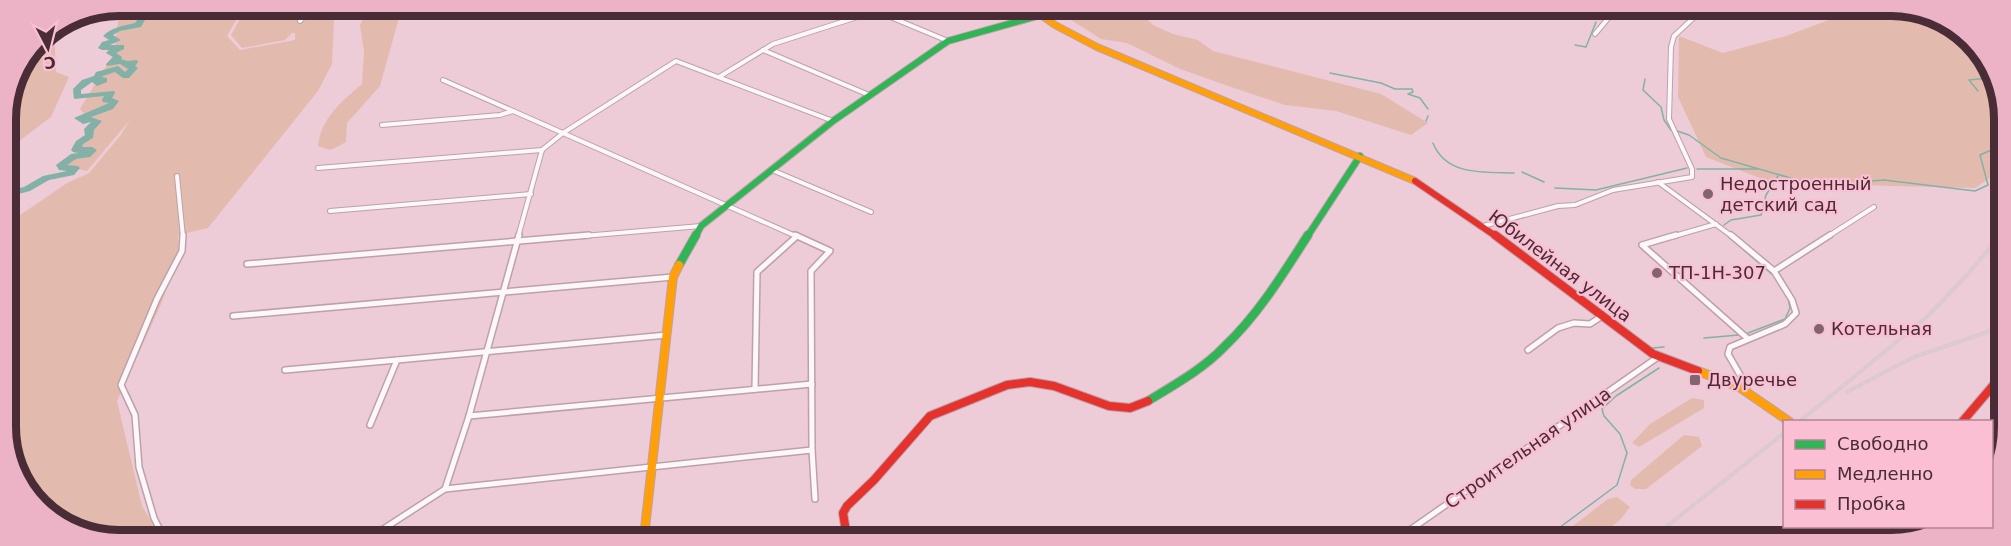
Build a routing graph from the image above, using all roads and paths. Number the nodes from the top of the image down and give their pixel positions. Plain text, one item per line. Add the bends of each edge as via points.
1 (304, 16) edge
2 (860, 16) edge
3 (888, 16) edge
4 (1037, 16) edge
5 (1043, 16) edge
6 (1609, 16) edge
7 (1695, 16) edge
8 (300, 21) dead end
9 (1595, 34) dead end
10 (948, 41) junction
11 (763, 50) junction
12 (719, 77) junction
13 (443, 80) dead end
14 (869, 95) junction
15 (513, 111) junction
16 (833, 121) junction
17 (382, 125) dead end
18 (563, 133) junction
19 (543, 150) junction
20 (1360, 156) junction
21 (318, 168) dead end
22 (772, 170) junction
23 (177, 176) dead end
24 (1658, 182) junction
25 (531, 194) junction
26 (727, 207) junction
27 (1874, 207) dead end
28 (330, 211) dead end
29 (871, 213) dead end
30 (1716, 224) junction
31 (701, 226) junction
32 (1483, 226) junction
33 (797, 236) junction
34 (518, 241) junction
35 (247, 264) dead end
36 (1774, 271) junction
37 (674, 278) junction
38 (502, 294) junction
39 (233, 316) dead end
40 (1602, 316) junction
41 (667, 335) junction
42 (1748, 338) junction
43 (1528, 350) dead end
44 (486, 351) junction
45 (1658, 357) junction
46 (397, 360) junction
47 (285, 370) dead end
48 (812, 384) junction
49 (1994, 384) edge
50 (755, 389) junction
51 (1745, 391) junction
52 (660, 399) junction
53 (469, 416) junction
54 (1787, 420) edge
55 (1964, 420) edge
56 (370, 425) dead end
57 (812, 450) junction
58 (652, 469) junction
59 (445, 489) junction
60 (815, 499) dead end
61 (1411, 529) edge
62 (160, 530) edge
63 (382, 530) edge
64 (645, 530) edge
65 (846, 530) edge

1 - 8 street
2 - 11 street
3 - 10 street
4 - 10 street
5 - 20 street, Юбилейная улица via 1097,47
6 - 9 street
7 - 24 street via 1674,36 1671,47 1670,119 1694,174
10 - 14 street
11 - 12 street
11 - 14 street
12 - 16 street
12 - 18 street via 676,61
13 - 15 street
14 - 16 street
15 - 17 street
15 - 18 street
16 - 22 street
18 - 19 street
18 - 26 street
19 - 21 street
19 - 25 street
20 - 32 street, Юбилейная улица via 1435,193
20 - 65 street via 1268,297 1224,348 1197,369 1130,408 1108,406 1054,386 1030,382 1007,385 930,416 847,506 843,513
22 - 26 street
22 - 29 street
23 - 62 street via 182,251 121,385 135,416 139,466
24 - 30 street
24 - 32 street via 1613,190 1575,205
25 - 28 street
25 - 34 street
26 - 31 street
26 - 33 street
27 - 36 street
30 - 36 street
30 - 42 street via 1642,245
31 - 34 street
31 - 37 street
32 - 40 street, Юбилейная улица
33 - 48 street via 830,250 812,270
33 - 50 street via 757,272
34 - 35 street
34 - 38 street
36 - 42 street via 1796,313 1785,324
37 - 38 street
37 - 41 street
38 - 39 street
38 - 44 street
40 - 43 street via 1590,324 1558,328
40 - 45 street, Юбилейная улица
41 - 44 street
41 - 52 street
42 - 51 street via 1730,347 1728,354 1747,387
44 - 46 street
44 - 53 street
45 - 51 street, Юбилейная улица
45 - 61 street, Строительная улица
46 - 47 street
46 - 56 street
48 - 50 street
48 - 57 street
49 - 55 street
50 - 52 street
51 - 54 street, Юбилейная улица
52 - 53 street
52 - 58 street
53 - 59 street
57 - 58 street
57 - 60 street
58 - 59 street
58 - 64 street
59 - 63 street

